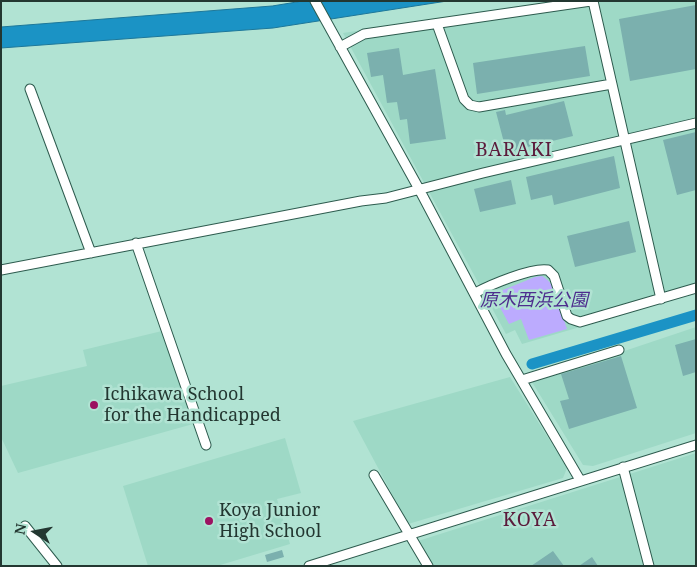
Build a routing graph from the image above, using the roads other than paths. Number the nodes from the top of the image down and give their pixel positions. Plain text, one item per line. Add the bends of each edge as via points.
1 (314, 1) edge
2 (592, 1) edge
3 (437, 24) junction
4 (340, 47) junction
5 (612, 84) junction
6 (30, 89) dead end
7 (696, 123) edge
8 (625, 140) junction
9 (419, 189) junction
10 (136, 243) junction
11 (91, 253) junction
12 (1, 270) edge
13 (696, 288) edge
14 (474, 293) junction
15 (662, 299) junction
16 (619, 350) dead end
17 (522, 380) junction
18 (206, 445) dead end
19 (696, 445) edge
20 (623, 467) junction
21 (374, 475) dead end
22 (580, 480) junction
23 (25, 526) dead end
24 (409, 534) junction
25 (648, 565) edge
26 (57, 566) edge
27 (309, 566) edge
28 (428, 566) edge

1 - 4 street
2 - 3 street
2 - 5 street
3 - 4 street via 361,35
3 - 5 street via 464,99 472,106
4 - 9 street
5 - 8 street
6 - 11 street
7 - 8 street
8 - 9 street
8 - 15 street
9 - 10 street via 386,198
9 - 14 street
10 - 11 street
10 - 18 street
11 - 12 street
13 - 15 street
14 - 15 street via 543,269 554,276 565,311 575,321
14 - 17 street
16 - 17 street
17 - 22 street
19 - 20 street
20 - 22 street
20 - 25 street
21 - 24 street
22 - 24 street
23 - 26 street
24 - 27 street
24 - 28 street

